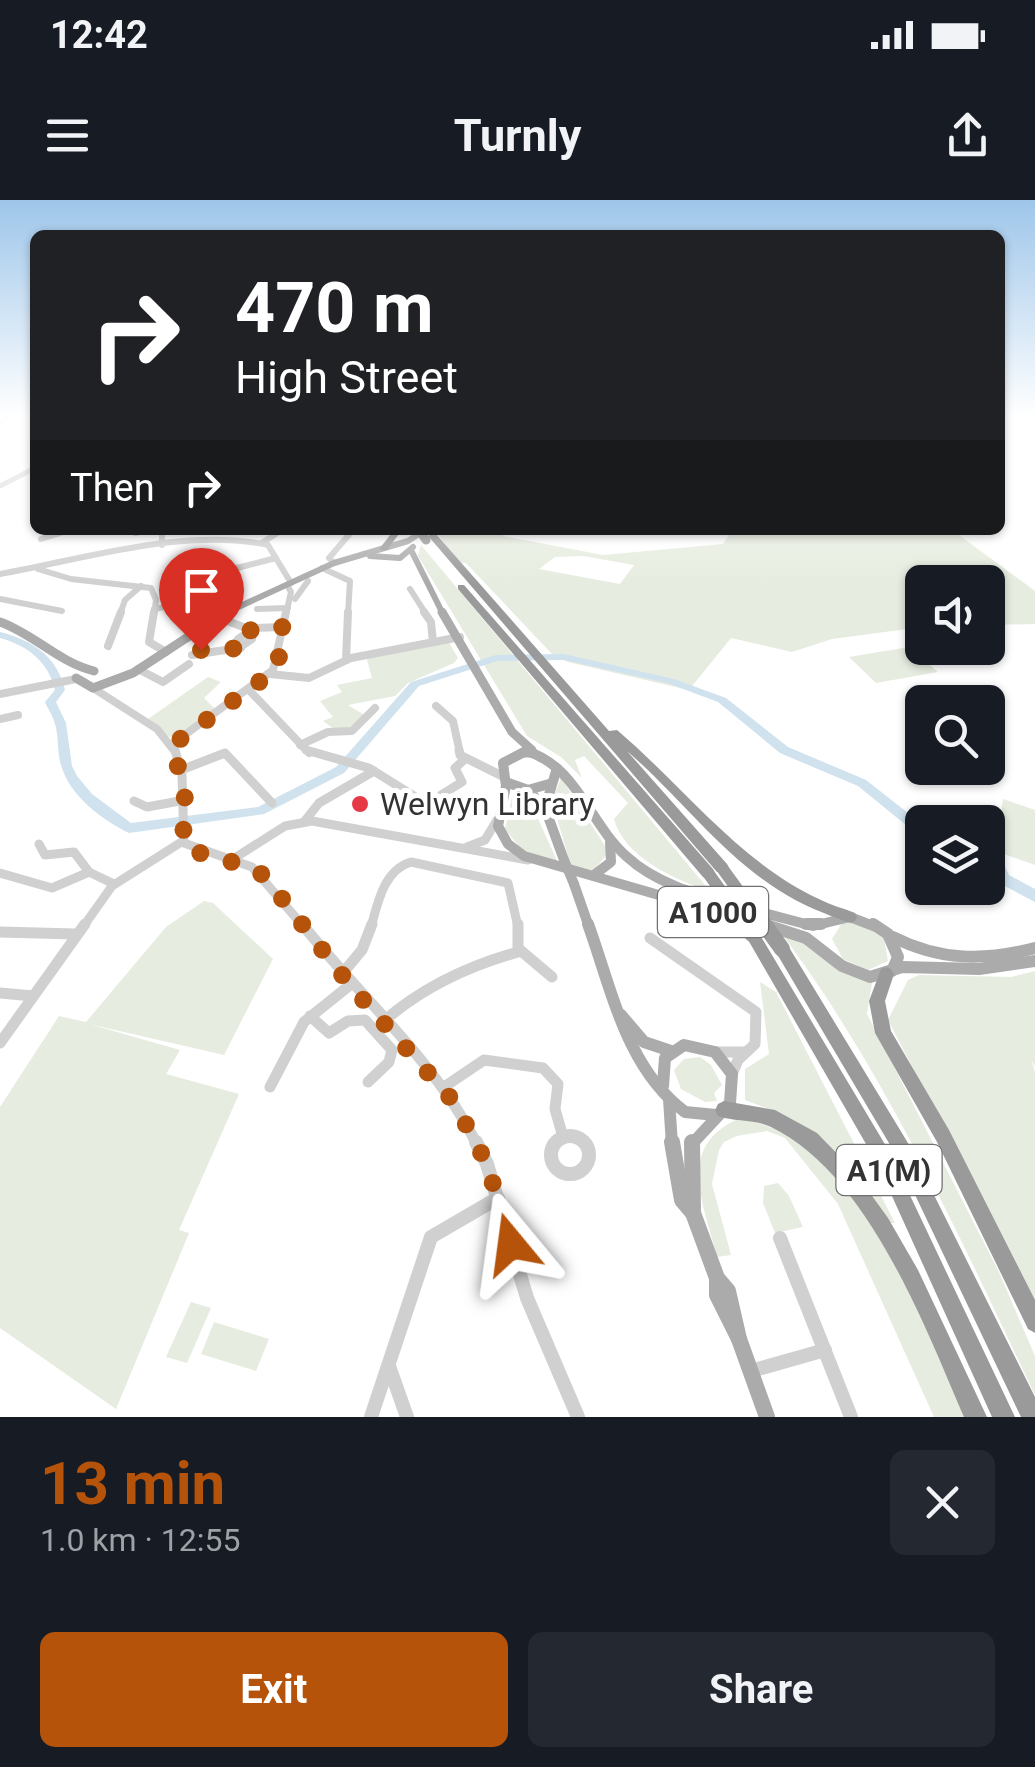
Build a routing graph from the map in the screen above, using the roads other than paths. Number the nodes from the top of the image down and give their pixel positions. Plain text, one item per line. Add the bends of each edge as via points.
1 (30, 471) edge
2 (0, 486) edge
3 (54, 535) edge
4 (162, 535) edge
5 (212, 535) edge
6 (274, 535) edge
7 (348, 535) edge
8 (396, 535) edge
9 (421, 535) edge
10 (425, 535) edge
11 (429, 535) edge
12 (41, 539) dead end
13 (211, 540) junction
14 (263, 542) junction
15 (396, 544) junction
16 (162, 545) junction
17 (412, 550) junction
18 (387, 553) junction
19 (276, 558) junction
20 (334, 563) junction
21 (30, 567) joint
22 (44, 567) junction
23 (416, 567) junction
24 (238, 568) dead end
25 (322, 568) junction
26 (0, 574) edge
27 (308, 581) dead end
28 (289, 584) junction
29 (141, 586) junction
30 (220, 589) dead end
31 (410, 589) dead end
32 (295, 596) junction
33 (0, 599) edge
34 (187, 603) junction
35 (154, 608) junction
36 (288, 608) junction
37 (257, 610) dead end
38 (62, 611) dead end
39 (0, 622) edge
40 (196, 622) dead end
41 (230, 622) dead end
42 (284, 627) junction
43 (252, 634) junction
44 (460, 637) junction
45 (433, 642) junction
46 (108, 646) dead end
47 (166, 652) junction
48 (346, 660) junction
49 (535, 665) junction
50 (138, 670) junction
51 (270, 674) junction
52 (73, 677) junction
53 (107, 677) junction
54 (92, 688) junction
55 (249, 690) junction
56 (12, 692) joint
57 (0, 697) edge
58 (436, 706) dead end
59 (375, 708) dead end
60 (583, 710) junction
61 (18, 715) dead end
62 (0, 719) edge
63 (512, 732) junction
64 (172, 745) junction
65 (300, 745) junction
66 (534, 752) junction
67 (464, 758) junction
68 (505, 761) junction
69 (489, 767) junction
70 (557, 768) junction
71 (181, 770) junction
72 (374, 772) junction
73 (504, 779) junction
74 (549, 784) junction
75 (528, 790) junction
76 (441, 795) dead end
77 (185, 800) junction
78 (134, 801) dead end
79 (272, 803) dead end
80 (430, 806) dead end
81 (545, 808) junction
82 (497, 820) junction
83 (304, 822) junction
84 (608, 838) junction
85 (38, 844) dead end
86 (187, 845) junction
87 (468, 847) junction
88 (239, 859) junction
89 (531, 860) junction
90 (715, 870) junction
91 (89, 872) junction
92 (0, 873) edge
93 (593, 876) junction
94 (114, 884) junction
95 (850, 916) junction
96 (832, 922) junction
97 (0, 932) edge
98 (76, 934) junction
99 (888, 934) junction
100 (650, 938) dead end
101 (1035, 948) edge
102 (520, 950) junction
103 (830, 953) junction
104 (1035, 961) edge
105 (889, 972) junction
106 (552, 977) dead end
107 (345, 980) junction
108 (0, 993) edge
109 (33, 996) junction
110 (621, 1015) junction
111 (310, 1016) junction
112 (384, 1021) junction
113 (0, 1043) edge
114 (671, 1051) junction
115 (714, 1052) junction
116 (744, 1052) junction
117 (732, 1074) junction
118 (368, 1082) dead end
119 (270, 1088) dead end
120 (444, 1088) junction
121 (666, 1093) junction
122 (720, 1112) junction
123 (563, 1137) dead end
124 (498, 1198) junction
125 (693, 1213) junction
126 (780, 1238) dead end
127 (1035, 1322) edge
128 (825, 1350) junction
129 (389, 1366) junction
130 (751, 1371) junction
131 (371, 1417) edge
132 (407, 1417) edge
133 (578, 1417) edge
134 (768, 1417) edge
135 (851, 1417) edge
136 (976, 1417) edge
137 (1004, 1417) edge
138 (1033, 1417) edge

1 - 2 street
3 - 12 street
4 - 16 street
5 - 13 street
6 - 14 street
7 - 20 street via 330,558
8 - 18 highway
9 - 15 main road
10 - 17 main road
11 - 49 highway, A1(M)
13 - 14 street
13 - 16 street
14 - 19 street
15 - 17 main road
15 - 18 main road
16 - 22 street
17 - 18 main road
17 - 23 main road
18 - 20 main road
18 - 23 main road
19 - 24 street
19 - 28 street
20 - 25 main road
21 - 22 street
21 - 26 street
22 - 29 street via 71,579
23 - 44 main road
25 - 28 main road
25 - 48 street via 350,581
27 - 32 street
28 - 32 street
28 - 47 main road via 220,614
29 - 35 street via 154,592
29 - 46 street via 125,600
30 - 34 street
31 - 45 street via 431,622
32 - 36 street
33 - 38 street
34 - 35 street
34 - 40 street
35 - 47 street via 149,642
36 - 37 street
36 - 42 street
39 - 52 main road via 24,631
41 - 43 street
42 - 43 street
42 - 51 street
43 - 50 street via 241,648 206,649 163,682
44 - 45 street
44 - 63 main road
45 - 48 street
47 - 50 main road
48 - 51 street via 309,678
49 - 60 highway, A1(M)
49 - 90 highway, A1(M)
50 - 53 main road
51 - 55 street
52 - 53 main road via 94,671
52 - 54 main road
52 - 56 street
53 - 54 main road
54 - 64 street
55 - 64 street
55 - 65 street
56 - 57 street
58 - 67 street via 453,721
59 - 65 street via 352,731 328,732
60 - 90 highway, A1(M)
60 - 95 highway via 758,866 802,896
61 - 62 street
63 - 66 main road
63 - 68 main road
64 - 71 street
65 - 72 street via 312,755
66 - 68 main road
66 - 70 main road
67 - 69 street
67 - 76 street via 455,768 462,782
68 - 69 street
68 - 73 main road
69 - 73 street
70 - 74 main road
70 - 84 main road, A1000
71 - 77 street
71 - 79 street via 224,752
72 - 80 street
72 - 83 street via 319,803
73 - 75 main road
73 - 82 main road
74 - 75 main road
74 - 81 main road
75 - 81 main road
77 - 78 street via 147,807
77 - 86 street
81 - 110 main road, bridge
82 - 87 street via 484,840
82 - 89 main road via 504,839
83 - 87 street
83 - 88 street via 286,826
84 - 93 main road via 612,862
84 - 96 main road, A1000 via 642,868 690,892 804,924
85 - 91 street via 45,855 74,852
86 - 88 street
86 - 94 street
87 - 89 street
88 - 107 street via 265,877
89 - 93 main road, A1000
90 - 137 highway, A1(M), bridge via 883,1157
90 - 138 highway, A1(M), bridge via 782,949 902,1149
91 - 92 street via 52,888
91 - 94 street
93 - 103 main road, A1000 via 797,934
94 - 98 street
95 - 96 main road
95 - 99 main road
96 - 103 main road via 824,938
97 - 98 street
98 - 109 street
99 - 101 main road via 952,958
99 - 105 main road via 897,950
100 - 116 street via 754,1008 757,1038
102 - 106 street
102 - 107 street via 506,882 407,862 392,872 363,957
102 - 112 street via 460,972
103 - 105 main road via 860,975
104 - 105 main road
105 - 127 highway, A1(M) via 877,1001 883,1033 944,1136
107 - 111 street
107 - 112 street
108 - 109 street
109 - 113 street
110 - 114 main road via 644,1042
110 - 121 main road via 626,1037
111 - 118 street via 329,1033 348,1020 364,1020 392,1050
111 - 119 street
112 - 120 street
114 - 115 main road via 692,1044
114 - 121 main road via 661,1067
115 - 116 street
115 - 117 main road
116 - 117 street
117 - 122 main road via 734,1094
120 - 123 street via 484,1060 543,1068 558,1084 555,1109
120 - 124 street via 477,1142
121 - 122 main road via 686,1112
121 - 125 main road via 675,1173
122 - 125 main road via 696,1130 690,1145
122 - 136 highway, A1(M) via 745,1109 780,1122 853,1184 904,1261
124 - 129 street via 430,1237
124 - 133 street via 532,1312
125 - 130 main road via 717,1295
126 - 128 street
128 - 130 street
128 - 135 street
129 - 131 street
129 - 132 street
130 - 134 main road

